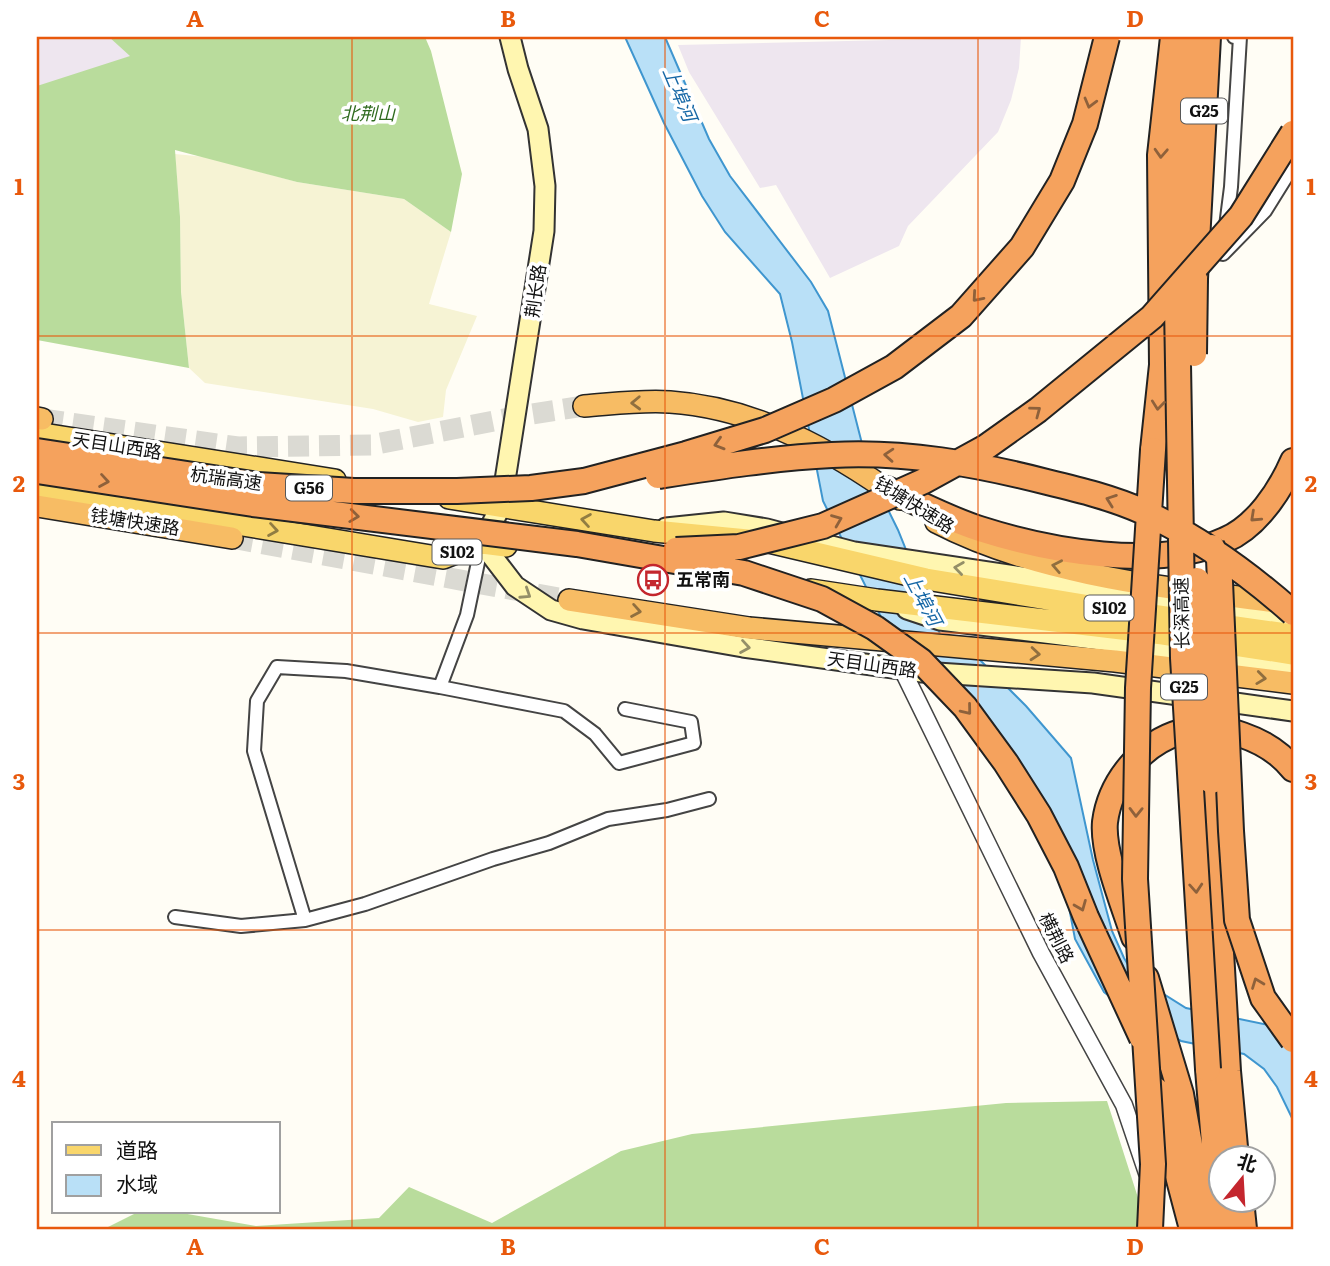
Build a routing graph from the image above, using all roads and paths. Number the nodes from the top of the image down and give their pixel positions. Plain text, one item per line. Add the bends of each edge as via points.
1 (510, 37) edge
2 (1107, 37) edge
3 (1173, 37) edge
4 (1188, 37) edge
5 (1208, 37) edge
6 (1234, 37) edge
7 (1293, 132) edge
8 (1293, 166) edge
9 (1190, 185) junction
10 (584, 407) tunnel mouth
11 (39, 423) edge
12 (37, 451) edge
13 (1293, 461) edge
14 (37, 471) edge
15 (584, 481) junction
16 (887, 489) junction
17 (37, 491) edge
18 (37, 506) edge
19 (501, 506) junction
20 (1192, 514) junction
21 (232, 538) tunnel mouth
22 (482, 543) junction
23 (577, 544) junction
24 (923, 571) junction
25 (569, 600) tunnel mouth
26 (1293, 604) edge
27 (936, 613) junction
28 (1293, 615) edge
29 (1293, 635) edge
30 (1293, 654) edge
31 (1293, 664) edge
32 (902, 669) junction
33 (1293, 683) edge
34 (440, 687) junction
35 (625, 709) dead end
36 (1293, 711) edge
37 (1293, 769) edge
38 (709, 799) dead end
39 (175, 917) dead end
40 (305, 920) junction
41 (1293, 1040) edge
42 (1218, 1070) junction
43 (1234, 1144) edge
44 (1150, 1229) edge
45 (1162, 1229) edge
46 (1192, 1229) edge
47 (1205, 1229) edge
48 (1221, 1229) edge

1 - 19 main road, 荆长路 via 538,130 545,186 534,306
2 -> 15 highway, bridge via 1085,124 1062,181 1022,247 961,316 894,367 834,400 752,434
3 -> 44 highway, bridge via 1160,155 1162,365 1138,702 1135,879 1153,1164
4 - 9 highway, 长深高速 / G25
5 - 9 highway, 长深高速 / G25
6 - 8 street via 1240,37 1223,254 1265,211
23 -> 7 highway, bridge via 678,550 739,547 782,538 857,512 986,447 1152,317 1241,216
9 - 20 highway, 长深高速 / G25, bridge via 1195,279
9 -> 42 highway, 长深高速 / G25, bridge via 1177,305 1183,658
16 -> 10 highway, 钱塘快速路, bridge via 798,435 750,418 669,402
11 - 19 main road, 天目山西路 / S102
12 - 15 highway, 杭瑞高速 / G56, bridge via 258,485 354,491 531,488
13 -> 16 highway via 1258,516 1227,540 1192,551 1149,556 1103,556 979,529
14 -> 23 highway, 杭瑞高速 / G56, bridge via 253,504
28 -> 15 highway, bridge via 1235,566 1142,512 1087,492 989,467 881,454 834,455 620,481
26 -> 16 highway, 钱塘快速路 via 1032,561 967,539 925,517
17 -> 22 main road, S102 via 443,558
18 - 21 highway, 钱塘快速路
19 - 22 main road, 荆长路
24 -> 19 main road, 天目山西路 / S102 via 769,542 654,531
41 -> 20 highway, bridge via 1263,998 1237,920 1219,559
20 - 42 highway, 长深高速 / G25, bridge via 1215,835
22 - 27 main road, S102 via 613,559
22 -> 32 main road, 天目山西路 via 515,586 551,610 622,627
22 - 34 street via 467,615
23 -> 46 highway, bridge via 744,573 821,599 875,628 921,661 965,707 1040,815 1142,1038
28 -> 24 main road, 天目山西路
24 - 29 main road, 天目山西路 / S102
25 -> 33 highway via 749,628 1115,661
27 - 30 main road, S102 via 1163,634
27 - 31 main road
32 - 36 main road, 天目山西路 via 1093,683
32 - 45 street, 横荆路 via 1041,953 1124,1105
34 - 35 street via 564,711 595,734 619,763 694,743 691,722
34 - 40 street via 346,671 277,667 257,701 254,751
37 - 47 highway, bridge via 1259,741 1236,733 1181,732 1134,760 1114,793 1105,820 1105,838 1181,1094
38 - 40 street via 608,819 365,904
39 - 40 street via 241,926
42 - 43 highway, 长深高速 / G25
42 - 48 highway, 长深高速 / G25

